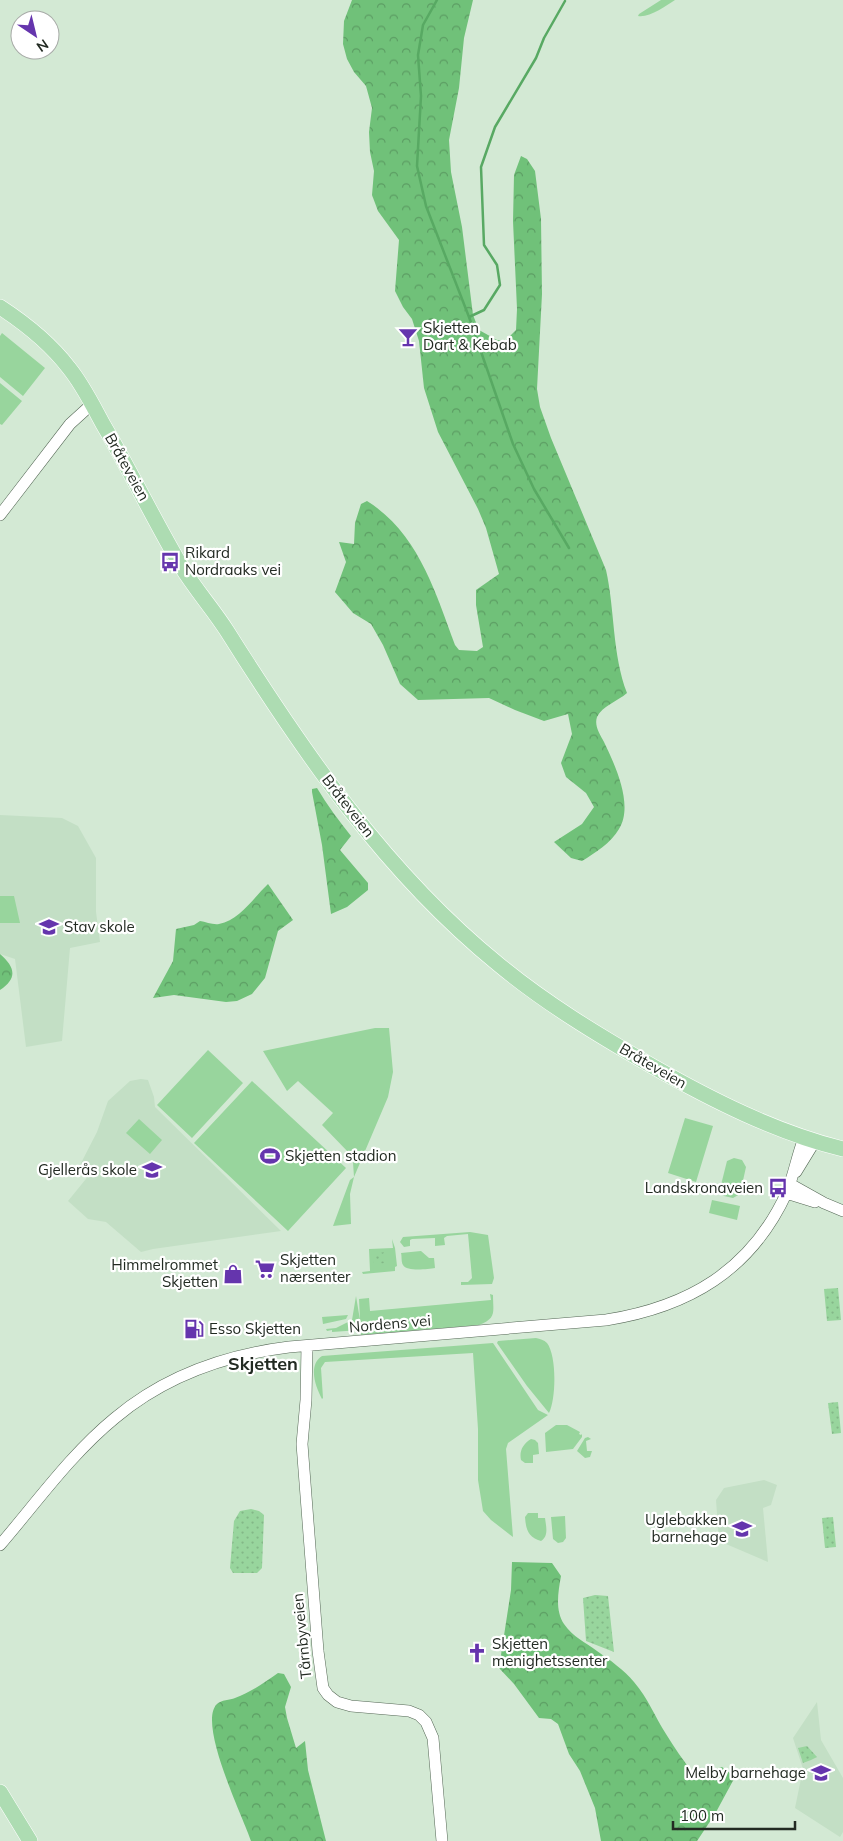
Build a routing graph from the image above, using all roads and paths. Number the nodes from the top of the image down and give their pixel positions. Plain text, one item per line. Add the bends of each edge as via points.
1 (0, 307) edge
2 (92, 404) junction
3 (0, 515) edge
4 (810, 1139) junction
5 (843, 1149) edge
6 (790, 1184) junction
7 (843, 1211) edge
8 (307, 1346) junction
9 (0, 1545) edge
10 (0, 1792) edge
11 (30, 1841) edge
12 (442, 1841) edge

1 - 2 main road, Bråteveien via 28,326 59,356
2 - 3 street via 70,424
2 - 4 main road, Bråteveien via 182,566 284,718 361,824 435,906 505,971 599,1035 713,1100
4 - 5 main road, Bråteveien
4 - 6 street, Nordens vei via 805,1160
6 - 7 street via 809,1201
6 - 8 street, Nordens vei via 771,1220 743,1256 714,1280 682,1299 650,1311 558,1325
8 - 9 street, Nordens vei via 238,1356 200,1368 139,1400 114,1418 80,1452
8 - 12 street, Tårnbyveien via 302,1444 323,1688 337,1702 410,1711 426,1722 433,1738
10 - 11 main road

